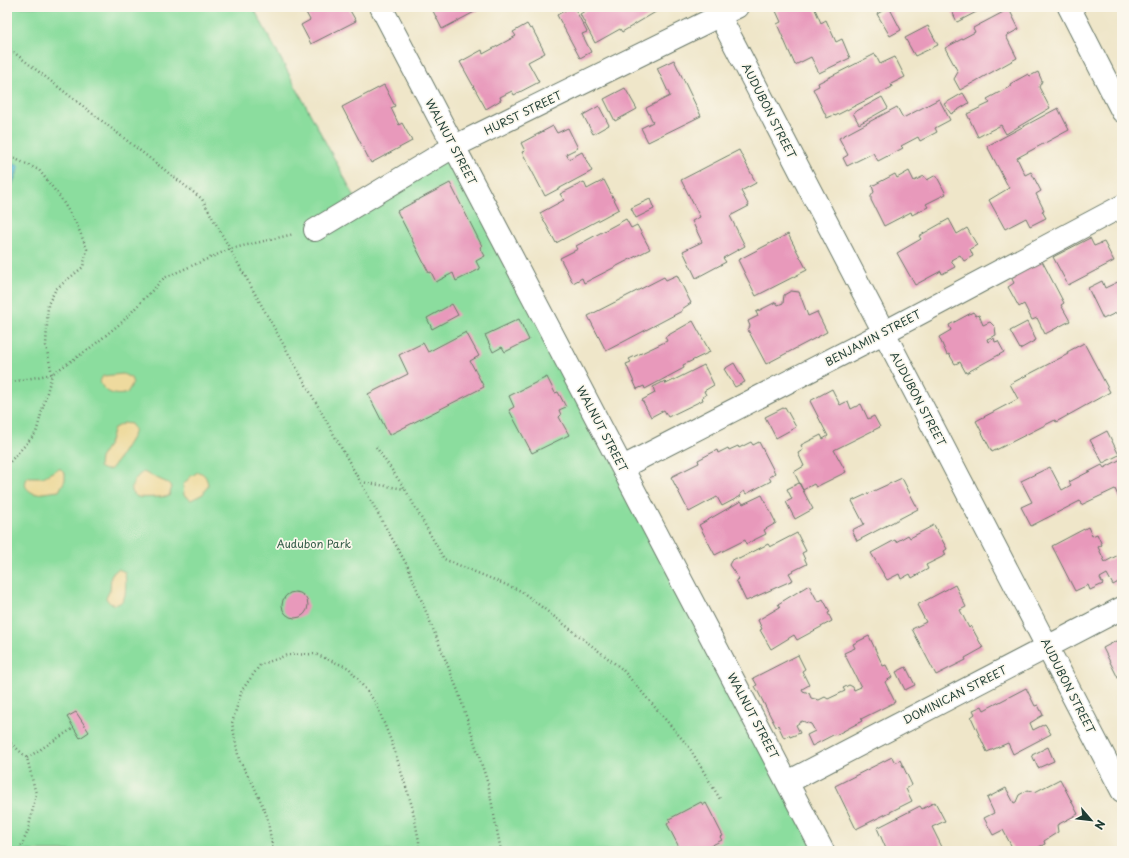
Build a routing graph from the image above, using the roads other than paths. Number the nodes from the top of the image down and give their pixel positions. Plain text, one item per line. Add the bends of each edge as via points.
1 (381, 7) edge
2 (1069, 7) edge
3 (724, 10) edge
4 (1122, 111) edge
5 (453, 147) junction
6 (1122, 206) edge
7 (315, 230) road end
8 (884, 333) junction
9 (622, 467) junction
10 (1122, 608) edge
11 (1048, 646) junction
12 (788, 782) junction
13 (1122, 791) edge
14 (823, 851) edge

1 - 5 street, WALNUT STREET
2 - 4 street
3 - 5 street, HURST STREET
3 - 8 street, AUDUBON STREET
5 - 7 street, HURST STREET
5 - 9 street, WALNUT STREET
6 - 8 street, BENJAMIN STREET
8 - 9 street, BENJAMIN STREET
8 - 11 street, AUDUBON STREET
9 - 12 street, WALNUT STREET
10 - 11 street, DOMINICAN STREET
11 - 12 street, DOMINICAN STREET
11 - 13 street, AUDUBON STREET
12 - 14 street, WALNUT STREET

